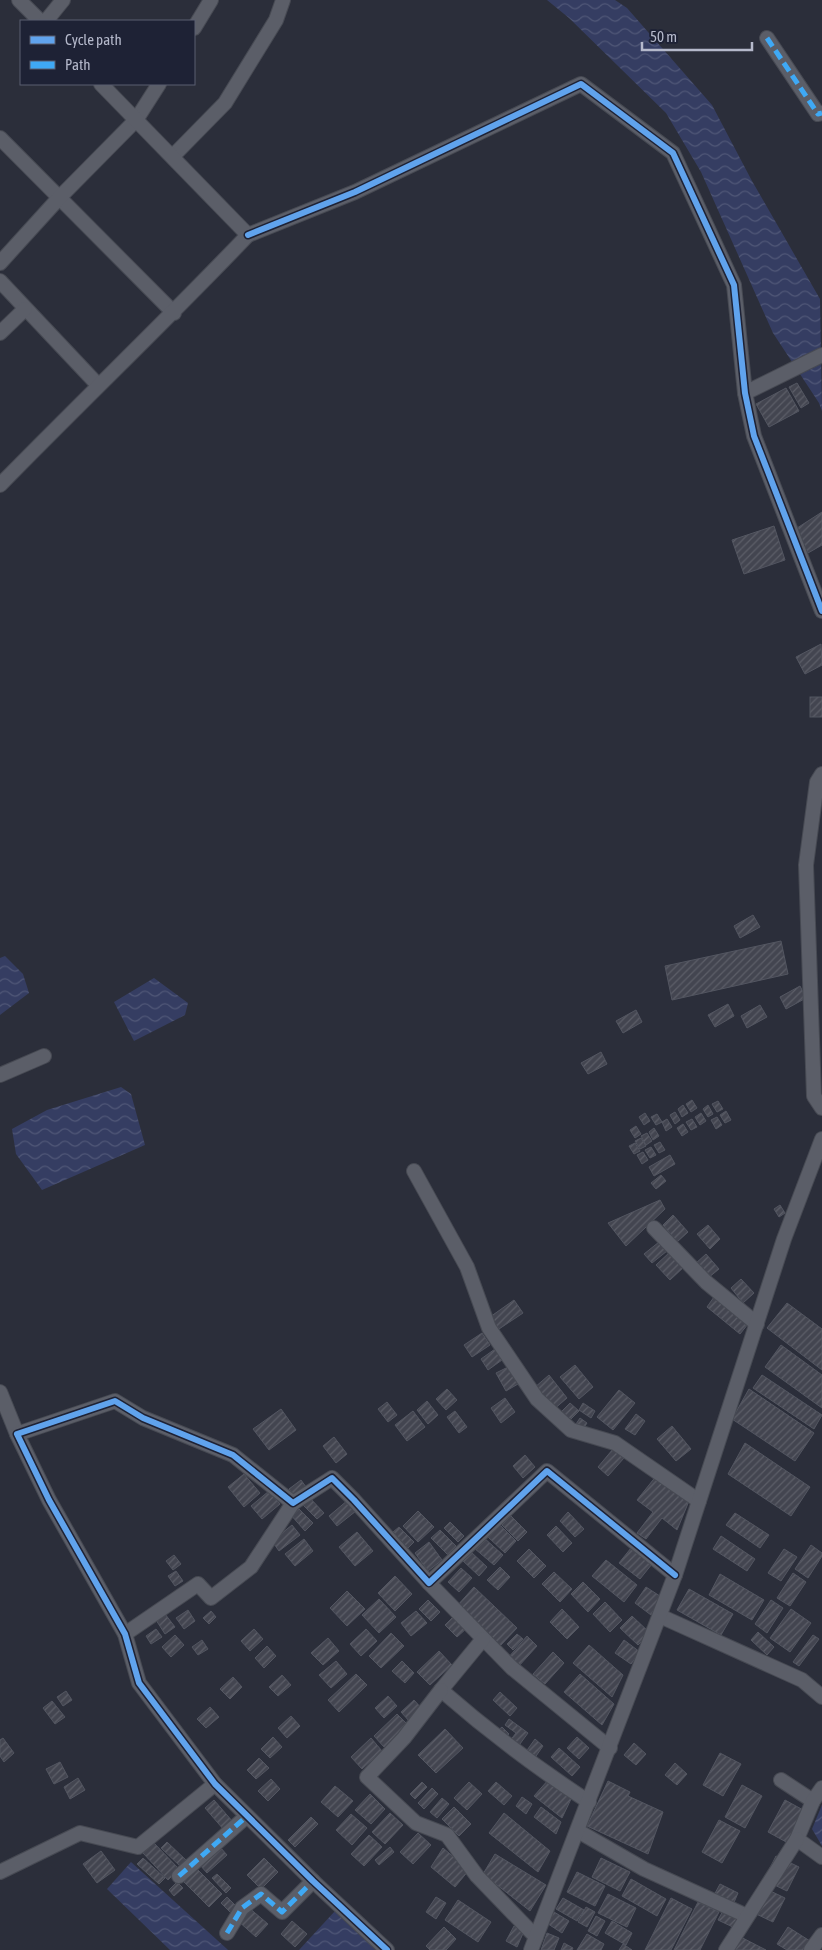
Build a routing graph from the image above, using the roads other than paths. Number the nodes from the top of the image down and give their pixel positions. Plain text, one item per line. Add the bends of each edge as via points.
1 (19, 0) edge
2 (63, 0) edge
3 (211, 0) edge
4 (283, 0) edge
5 (39, 20) edge
6 (47, 20) edge
7 (195, 26) edge
8 (767, 38) dead end
9 (102, 85) edge
10 (158, 85) edge
11 (822, 113) edge
12 (136, 120) junction
13 (0, 138) edge
14 (173, 156) junction
15 (59, 198) junction
16 (248, 235) junction
17 (0, 263) edge
18 (0, 281) edge
19 (25, 309) junction
20 (174, 313) junction
21 (0, 333) edge
22 (822, 355) edge
23 (98, 385) junction
24 (745, 392) junction
25 (0, 486) edge
26 (822, 612) edge
27 (822, 774) edge
28 (44, 1056) dead end
29 (0, 1075) edge
30 (822, 1108) edge
31 (822, 1139) edge
32 (414, 1171) dead end
33 (654, 1228) dead end
34 (757, 1324) junction
35 (0, 1392) edge
36 (17, 1434) junction
37 (699, 1501) junction
38 (293, 1503) junction
39 (675, 1575) junction
40 (429, 1583) junction
41 (660, 1616) junction
42 (125, 1634) junction
43 (483, 1638) junction
44 (441, 1690) junction
45 (822, 1697) edge
46 (610, 1748) junction
47 (780, 1780) dead end
48 (214, 1784) junction
49 (822, 1788) edge
50 (813, 1801) junction
51 (589, 1802) junction
52 (248, 1816) junction
53 (578, 1831) junction
54 (797, 1839) junction
55 (822, 1858) edge
56 (0, 1872) edge
57 (179, 1876) dead end
58 (313, 1881) junction
59 (747, 1916) junction
60 (227, 1933) dead end
61 (822, 1935) edge
62 (534, 1943) edge
63 (387, 1950) edge
64 (726, 1950) edge
65 (811, 1950) edge

1 - 5 street
2 - 6 street
3 - 7 street
4 - 14 street via 276,20 225,103
8 - 11 street via 818,114
9 - 12 street
10 - 12 street
12 - 14 street
12 - 15 street
13 - 15 street
14 - 16 street
15 - 17 street
15 - 20 street
16 - 20 street
16 - 24 street via 355,192 581,84 673,153 734,285
18 - 19 street
19 - 21 street
19 - 23 street
20 - 23 street
22 - 24 street
23 - 25 street
24 - 26 street via 754,436
27 - 30 street via 817,782 806,865 814,1096
28 - 29 street
31 - 34 street
32 - 37 street via 467,1267 489,1328 537,1399 571,1430 615,1443
33 - 34 street via 706,1282
34 - 37 street
35 - 36 street
36 - 38 street via 115,1401 143,1418 233,1455
36 - 42 street via 49,1500
37 - 39 street
38 - 40 street via 332,1478
38 - 42 street via 251,1567 210,1598 198,1584
39 - 40 street via 547,1471
39 - 41 street
40 - 43 street
41 - 45 street via 802,1680
41 - 46 street
42 - 48 street via 139,1683
43 - 44 street
43 - 46 street via 512,1668
44 - 51 street via 536,1767
44 - 62 street via 404,1738 367,1777 416,1823 447,1835
46 - 51 street
47 - 50 street
48 - 52 street
48 - 56 street via 138,1847 80,1833
49 - 50 street
50 - 54 street
51 - 53 street
52 - 57 street
52 - 58 street
53 - 59 street via 644,1869
53 - 62 street
54 - 55 street
54 - 59 street
58 - 60 street via 282,1912 261,1894 242,1908
58 - 63 street
59 - 64 street
61 - 65 street

